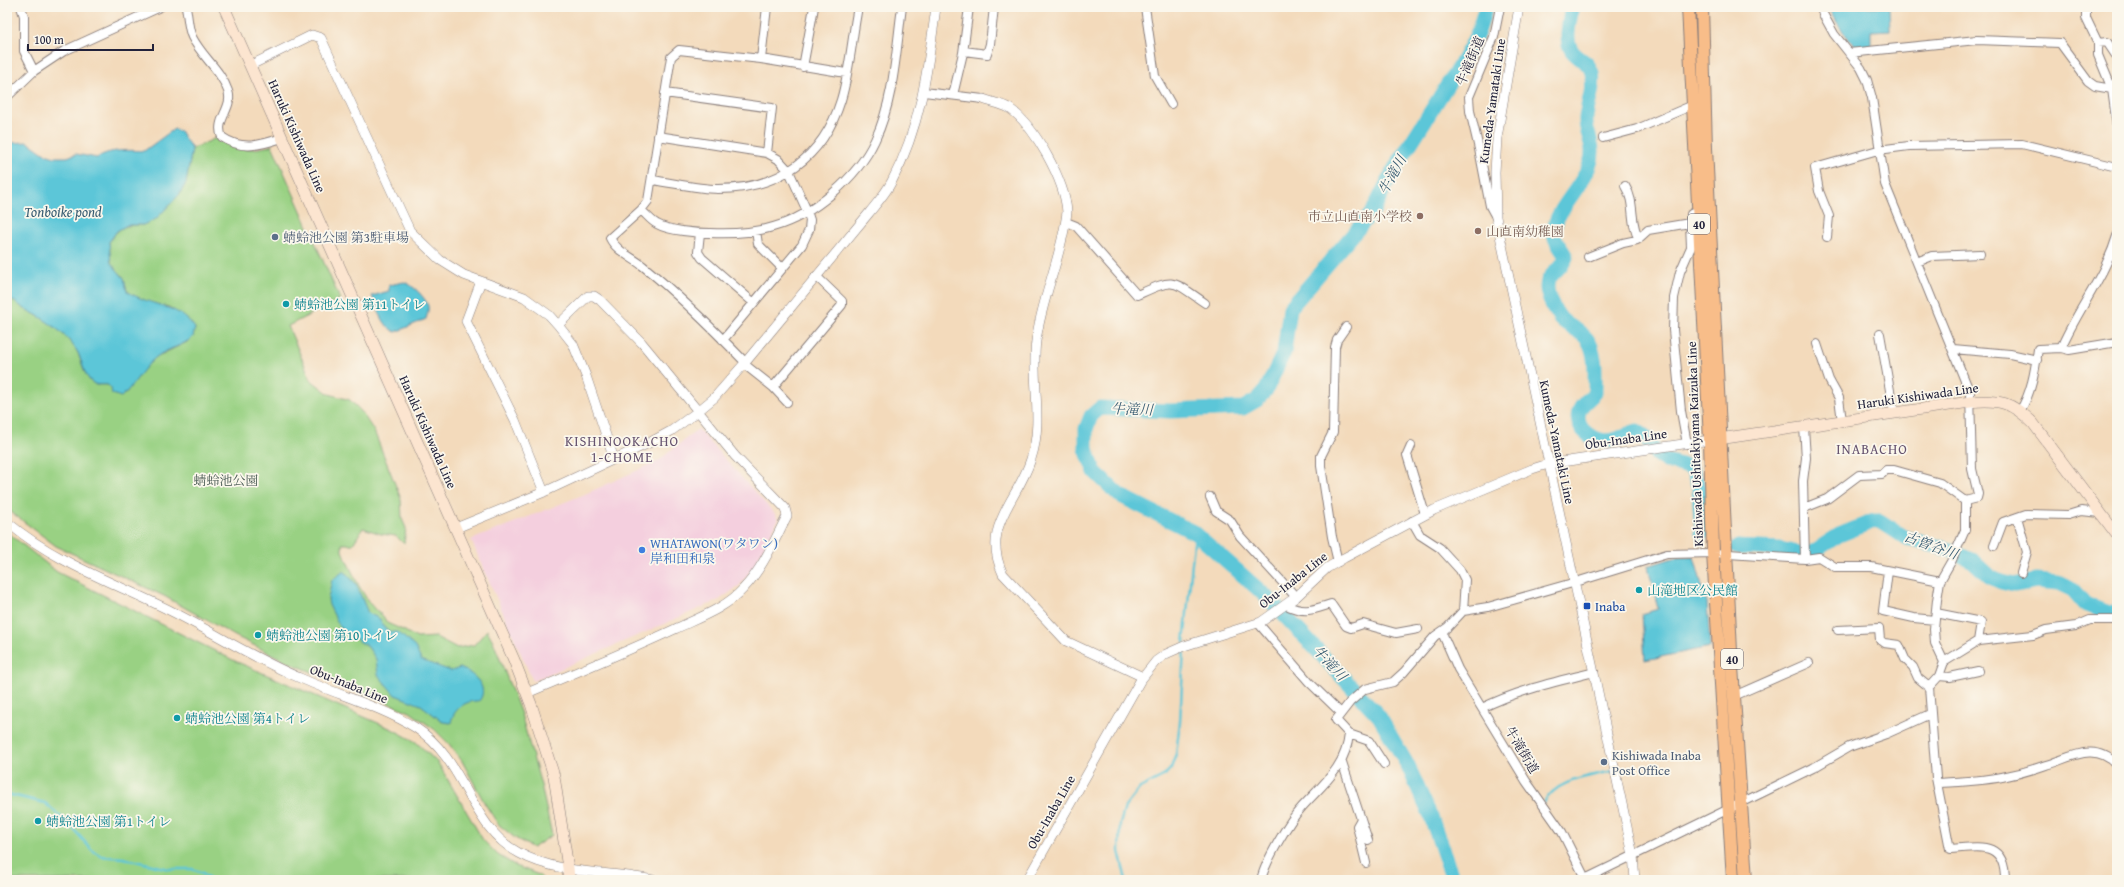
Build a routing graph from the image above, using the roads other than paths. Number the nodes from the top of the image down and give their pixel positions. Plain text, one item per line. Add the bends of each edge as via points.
1 (21, 7) edge
2 (160, 7) edge
3 (186, 7) edge
4 (224, 7) edge
5 (767, 7) edge
6 (814, 7) edge
7 (858, 7) edge
8 (902, 7) edge
9 (936, 7) edge
10 (969, 7) edge
11 (994, 7) edge
12 (1145, 7) edge
13 (1500, 7) edge
14 (1520, 7) edge
15 (1688, 7) edge
16 (1702, 7) edge
17 (1821, 7) edge
18 (2086, 7) edge
19 (2098, 43) junction
20 (964, 51) junction
21 (1849, 53) junction
22 (2117, 57) edge
23 (761, 60) junction
24 (251, 65) junction
25 (803, 67) junction
26 (34, 71) junction
27 (846, 73) junction
28 (2112, 89) junction
29 (924, 92) junction
30 (665, 93) junction
31 (953, 95) junction
32 (7, 97) edge
33 (983, 99) joint
34 (1171, 104) dead end
35 (1693, 105) junction
36 (2117, 126) edge
37 (658, 136) junction
38 (282, 138) junction
39 (1603, 138) dead end
40 (1878, 150) junction
41 (766, 153) junction
42 (2117, 167) edge
43 (789, 171) junction
44 (1483, 171) junction
45 (1495, 172) junction
46 (652, 180) junction
47 (1625, 186) dead end
48 (641, 210) junction
49 (1699, 210) junction
50 (807, 211) junction
51 (1496, 218) junction
52 (1066, 222) junction
53 (1690, 223) junction
54 (756, 231) junction
55 (700, 233) junction
56 (2117, 236) edge
57 (1827, 237) dead end
58 (1639, 239) junction
59 (1980, 254) dead end
60 (1588, 257) dead end
61 (1917, 262) junction
62 (782, 268) junction
63 (816, 276) junction
64 (481, 281) junction
65 (754, 303) junction
66 (1205, 303) dead end
67 (558, 325) junction
68 (1346, 327) dead end
69 (1880, 334) dead end
70 (723, 340) junction
71 (2117, 342) edge
72 (1817, 344) dead end
73 (2061, 348) junction
74 (1952, 349) junction
75 (2037, 360) junction
76 (744, 363) junction
77 (773, 387) junction
78 (787, 402) dead end
79 (1970, 402) junction
80 (2020, 411) junction
81 (697, 412) junction
82 (1894, 414) junction
83 (1842, 421) junction
84 (1804, 427) junction
85 (1715, 439) junction
86 (1687, 444) junction
87 (1411, 446) dead end
88 (614, 458) junction
89 (1548, 464) junction
90 (544, 492) junction
91 (1210, 497) dead end
92 (1965, 501) junction
93 (1804, 508) junction
94 (2101, 513) junction
95 (1425, 514) junction
96 (2017, 517) junction
97 (1412, 521) junction
98 (7, 522) edge
99 (456, 528) junction
100 (2117, 535) edge
101 (1994, 546) dead end
102 (1713, 553) junction
103 (1727, 554) junction
104 (1805, 559) junction
105 (1338, 562) junction
106 (1888, 572) junction
107 (2021, 573) dead end
108 (1940, 581) junction
109 (1576, 582) junction
110 (1296, 597) junction
111 (1286, 605) junction
112 (1463, 611) junction
113 (1936, 616) junction
114 (2117, 620) edge
115 (1260, 622) junction
116 (1418, 629) dead end
117 (1444, 630) junction
118 (1838, 630) dead end
119 (1978, 641) junction
120 (1944, 662) junction
121 (1810, 663) dead end
122 (1978, 670) dead end
123 (1594, 672) junction
124 (1939, 676) junction
125 (1143, 677) junction
126 (1929, 687) junction
127 (527, 693) junction
128 (1734, 696) junction
129 (1482, 708) junction
130 (1341, 714) junction
131 (1930, 714) junction
132 (1349, 734) junction
133 (1342, 762) junction
134 (1384, 764) dead end
135 (2117, 765) edge
136 (1938, 783) junction
137 (1740, 804) junction
138 (1728, 810) junction
139 (1361, 819) junction
140 (1368, 840) dead end
141 (1633, 856) junction
142 (1366, 863) dead end
143 (568, 868) junction
144 (568, 880) edge
145 (653, 880) edge
146 (1027, 880) edge
147 (1261, 880) edge
148 (1585, 880) edge
149 (1635, 880) edge
150 (1733, 880) edge
151 (1746, 880) edge
152 (2005, 880) edge

1 - 26 street via 24,16 24,51
2 - 26 street via 64,51
3 - 38 street via 192,37 222,78 229,92 230,101 219,127 222,137 230,142 252,146
4 - 24 main road, Haruki Kishiwada Line
5 - 23 street
6 - 25 street
7 - 27 street
8 - 50 street via 890,89 875,141 852,175
9 - 29 street
10 - 20 street
11 - 20 street via 987,54
12 - 34 street via 1155,76
13 - 44 street, 牛滝街道 via 1494,37 1468,97
14 - 45 street, Kumeda-Yamataki Line via 1497,138
15 - 35 main road, Kishiwada Ushitakiyama Kaizuka Line / 40
16 - 85 main road, Kishiwada Ushitakiyama Kaizuka Line / 40
17 - 21 street via 1834,34
18 - 19 street via 2086,18
19 - 22 street via 2107,42
19 - 28 street via 2098,56
20 - 31 street
21 - 28 street via 1977,40 2060,43 2088,81 2095,86
21 - 40 street via 1867,80 1873,105
23 - 25 street
23 - 30 street via 679,50 671,57
24 - 38 main road, Haruki Kishiwada Line
24 - 64 street via 312,35 321,38 410,231 440,260
25 - 27 street
26 - 32 street
27 - 43 street via 841,100 828,132 816,149
28 - 36 street
29 - 31 street
29 - 63 street via 907,152 892,182 869,214
30 - 37 street
30 - 41 street via 772,108
31 - 33 street
33 - 52 street via 1008,107 1027,125 1060,180 1066,200
35 - 39 street via 1637,129
35 - 49 main road, Kishiwada Ushitakiyama Kaizuka Line / 40
37 - 41 street
37 - 46 street
38 - 99 main road, Haruki Kishiwada Line
40 - 42 street via 1909,146 2022,144
40 - 57 street via 1815,168 1819,191 1829,216
40 - 61 street via 1885,184
41 - 43 street
43 - 46 street via 759,185 744,188 717,189
43 - 50 street
44 - 45 street
44 - 51 street, 牛滝街道 via 1490,206
45 - 51 street, Kumeda-Yamataki Line
46 - 48 street via 648,201
47 - 58 street via 1631,196 1633,226
48 - 55 street via 657,224
48 - 70 street via 610,238 613,244 642,265
49 - 53 street via 1692,214
49 - 85 main road, Kishiwada Ushitakiyama Kaizuka Line / 40
50 - 54 street via 774,227
50 - 62 street via 810,220 809,230 802,245
51 - 89 street, Kumeda-Yamataki Line
52 - 66 street via 1076,226 1137,295 1168,282 1176,283
52 - 125 street via 1036,343 1036,442 1023,480 996,533 997,561 1003,574 1066,641
53 - 58 street via 1648,230
53 - 86 street via 1691,247 1685,256 1678,278 1674,298 1673,330
54 - 55 street via 739,234
54 - 62 street via 758,244
55 - 65 street via 698,252 702,258
56 - 73 street via 2107,264 2069,328
58 - 60 street
59 - 61 street via 1932,256
61 - 74 street
62 - 65 street
63 - 76 street
63 - 77 street via 842,301 842,305
64 - 67 street via 524,297
64 - 90 street via 466,320 515,420
65 - 70 street
67 - 81 street via 588,296 594,296 642,343
67 - 88 street via 572,344 581,363
68 - 105 street via 1335,347 1333,432 1321,456
69 - 82 street
70 - 76 street
71 - 73 street via 2075,350
72 - 83 street via 1829,380 1839,398
73 - 75 street via 2038,349
74 - 75 street via 2010,354
74 - 79 street via 1970,393
75 - 80 street via 2028,398
76 - 77 street
76 - 81 street via 714,398
77 - 78 street
79 - 80 main road, Haruki Kishiwada Line via 2004,402
79 - 82 main road, Haruki Kishiwada Line
79 - 92 street via 1972,469 1978,494 1977,498
80 - 94 main road, Haruki Kishiwada Line via 2057,454
81 - 88 street via 671,431
81 - 127 street via 785,508 787,516 762,565 742,590 713,610 636,647
82 - 83 main road, Haruki Kishiwada Line
83 - 84 main road, Haruki Kishiwada Line
84 - 85 main road, Haruki Kishiwada Line
84 - 93 street
85 - 86 street, Obu-Inaba Line
85 - 102 main road, Kishiwada Ushitakiyama Kaizuka Line / 40
85 - 103 main road, Kishiwada Ushitakiyama Kaizuka Line / 40
86 - 89 street, Obu-Inaba Line
87 - 95 street via 1407,455
88 - 90 street
89 - 95 street, Obu-Inaba Line
89 - 109 street, Kumeda-Yamataki Line
90 - 99 street
91 - 110 street via 1216,511 1230,520 1240,536
92 - 93 street via 1940,482 1886,470 1882,474 1859,475 1827,499
92 - 108 street via 1965,530
93 - 104 street
94 - 96 street via 2081,511 2068,515 2026,514
94 - 100 main road, Haruki Kishiwada Line
95 - 97 street, Obu-Inaba Line
96 - 101 street via 2003,522
96 - 107 street via 2027,552
97 - 105 street, Obu-Inaba Line
97 - 112 street via 1420,535 1440,548 1460,570 1465,580
98 - 143 street, Obu-Inaba Line via 32,542 60,559 173,612 265,662 390,714 418,729 456,769 483,819 504,843 532,859
99 - 127 main road, Haruki Kishiwada Line
102 - 103 street
102 - 109 street via 1667,554
102 - 138 main road, Kishiwada Ushitakiyama Kaizuka Line / 40
103 - 104 street
103 - 128 main road, Kishiwada Ushitakiyama Kaizuka Line / 40
104 - 106 street via 1819,557 1835,567 1871,567
105 - 110 street, Obu-Inaba Line
106 - 108 street via 1907,573
106 - 113 street via 1883,611 1914,618
108 - 113 street
109 - 112 street via 1488,607
109 - 123 street, Kumeda-Yamataki Line
110 - 111 street, Obu-Inaba Line
111 - 115 street, Obu-Inaba Line
111 - 116 street via 1308,611 1331,604 1346,626 1351,628 1362,624 1396,633
112 - 117 street
113 - 119 street via 1981,622
113 - 120 street via 1935,643
114 - 119 street via 2090,620 2076,626 2046,630 2033,635
115 - 125 street, Obu-Inaba Line via 1166,654 1156,661
115 - 130 street via 1309,682
117 - 129 street, 牛滝街道 via 1443,635 1458,669
117 - 130 street via 1435,636 1392,682 1365,689
118 - 126 street via 1879,628 1880,640 1899,645 1918,678
119 - 120 street
120 - 124 street
121 - 128 street
122 - 124 street via 1950,677
123 - 129 street via 1537,687
123 - 141 street, Kumeda-Yamataki Line
124 - 126 street
125 - 146 street, Obu-Inaba Line
126 - 131 street
127 - 143 main road, Haruki Kishiwada Line via 554,776
128 - 137 main road, Kishiwada Ushitakiyama Kaizuka Line / 40
129 - 148 street, 牛滝街道 via 1526,781 1562,832
130 - 132 street via 1336,720
131 - 136 street
131 - 137 street via 1849,747
132 - 133 street via 1348,749
132 - 134 street via 1369,741
133 - 139 street
133 - 147 street via 1291,822
135 - 136 street via 2096,753 2080,753 2068,755 2048,765 2002,777
136 - 152 street via 1950,849 1984,846 1996,851 2003,862
137 - 138 street
137 - 151 main road, Kishiwada Ushitakiyama Kaizuka Line / 40
138 - 141 street
138 - 150 main road, Kishiwada Ushitakiyama Kaizuka Line / 40
139 - 140 street
139 - 142 street via 1357,826
141 - 148 street
141 - 149 street, Kumeda-Yamataki Line
143 - 144 main road, Haruki Kishiwada Line
143 - 145 street, Obu-Inaba Line

